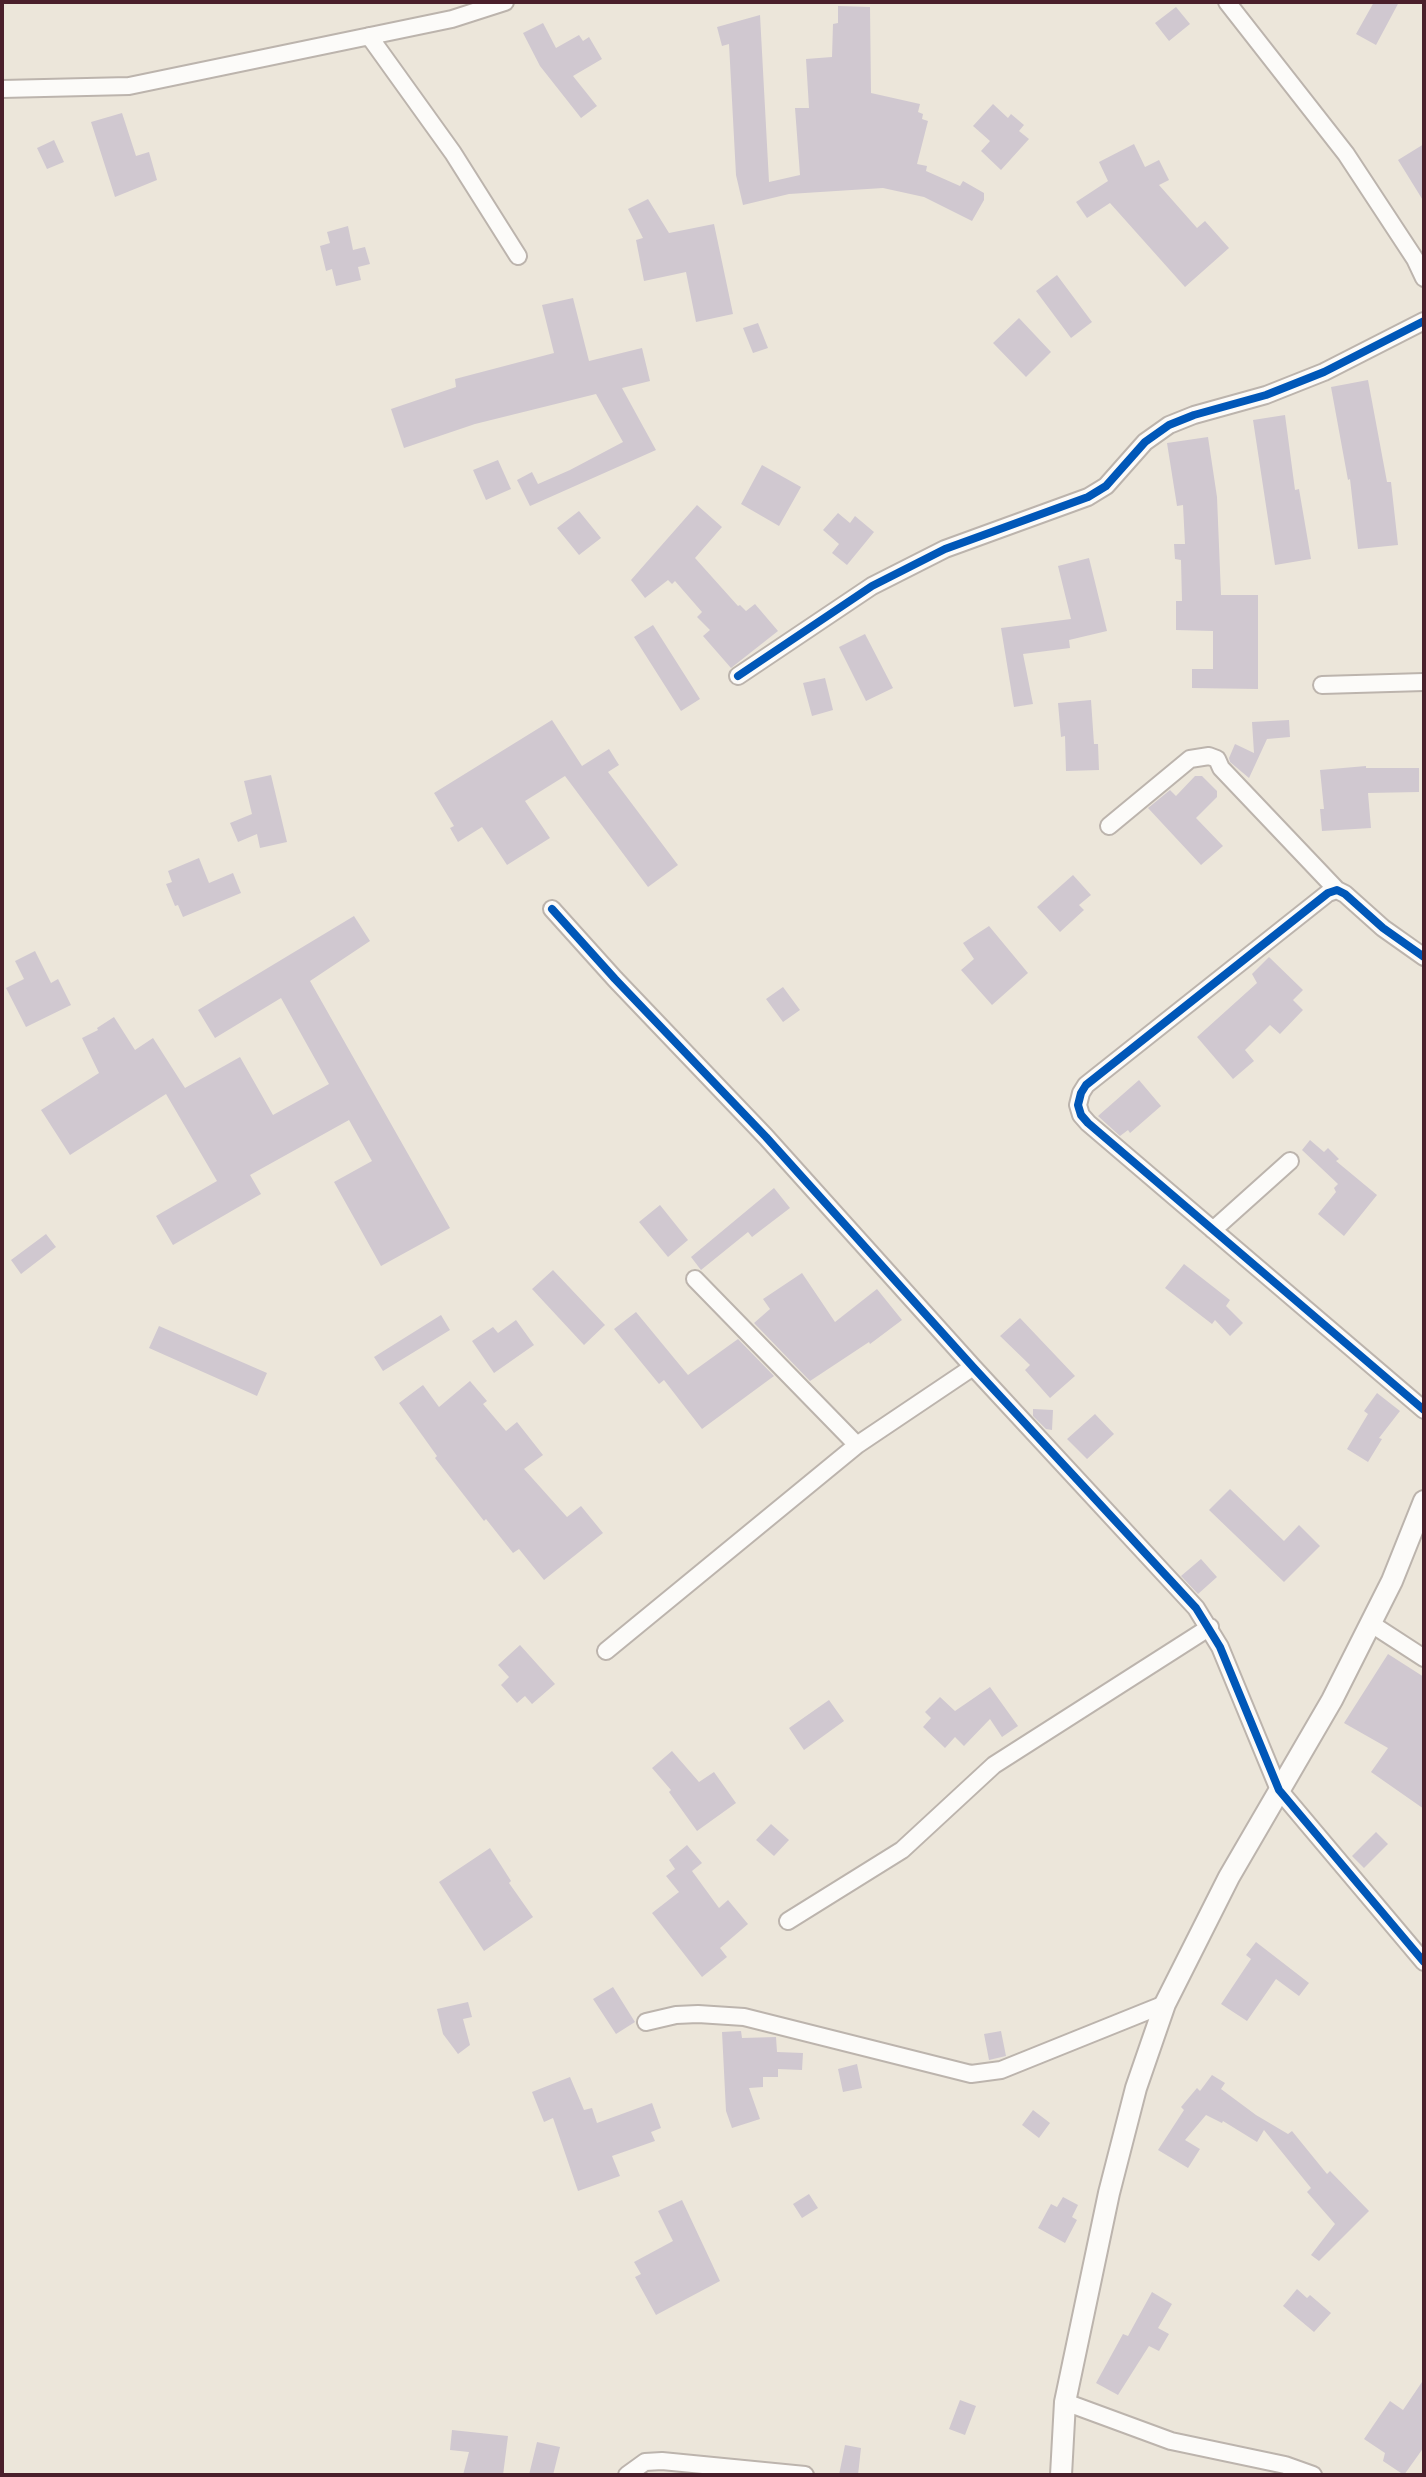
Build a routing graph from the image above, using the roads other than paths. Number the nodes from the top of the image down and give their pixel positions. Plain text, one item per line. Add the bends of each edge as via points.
1 (505, 2) edge
2 (1227, 2) edge
3 (369, 36) junction
4 (2, 89) edge
5 (518, 256) dead end
6 (1424, 278) edge
7 (1424, 321) edge
8 (738, 676) dead end
9 (1424, 682) edge
10 (1322, 685) dead end
11 (1109, 826) dead end
12 (1337, 890) junction
13 (552, 909) dead end
14 (1424, 957) edge
15 (1290, 1161) dead end
16 (1213, 1230) junction
17 (695, 1279) dead end
18 (973, 1367) junction
19 (1424, 1410) edge
20 (857, 1445) junction
21 (1424, 1501) edge
22 (1370, 1623) junction
23 (1210, 1627) junction
24 (606, 1651) dead end
25 (1424, 1658) edge
26 (1279, 1790) junction
27 (788, 1921) dead end
28 (1424, 1962) edge
29 (1165, 2004) junction
30 (646, 2022) dead end
31 (1065, 2402) junction
32 (627, 2475) edge
33 (805, 2475) edge
34 (1061, 2475) edge
35 (1313, 2475) edge

1 - 3 street
2 - 6 street via 1346,154
3 - 4 street via 129,86
3 - 5 street
7 - 8 street via 1324,372 1169,425 1088,497 945,549 872,586
9 - 10 street
11 - 12 street via 1190,759 1209,756
12 - 14 street
12 - 16 street via 1317,900 1081,1093 1078,1105 1088,1123
13 - 18 street
15 - 16 street
16 - 19 street
17 - 20 street
18 - 20 street
18 - 23 street
20 - 24 street
21 - 22 street
22 - 25 street
22 - 26 street
23 - 26 street
23 - 27 street via 994,1765 902,1850
26 - 28 street
26 - 29 street
29 - 30 street via 1001,2070 971,2074 744,2017 676,2015
29 - 31 street via 1109,2193
31 - 34 street
31 - 35 street via 1171,2441
32 - 33 street via 645,2462 662,2461

